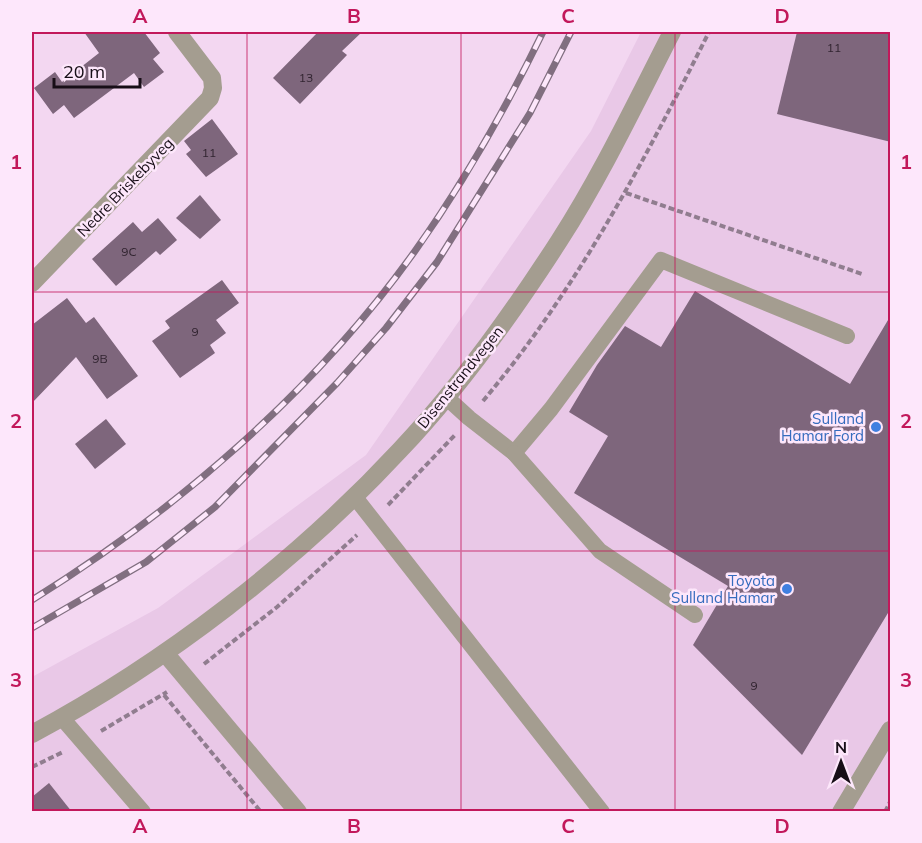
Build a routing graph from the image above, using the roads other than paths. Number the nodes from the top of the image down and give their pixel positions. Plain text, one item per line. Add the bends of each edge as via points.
1 (177, 32) edge
2 (672, 32) edge
3 (32, 283) edge
4 (847, 336) dead end
5 (446, 397) junction
6 (514, 453) junction
7 (354, 496) junction
8 (694, 615) dead end
9 (165, 653) junction
10 (62, 718) junction
11 (891, 730) edge
12 (32, 734) edge
13 (142, 812) edge
14 (298, 812) edge
15 (602, 812) edge
16 (840, 812) edge

1 - 3 street, Nedre Briskebyveg via 212,78 210,98
2 - 5 street, Disenstrandvegen via 560,240
4 - 6 lane via 661,260
5 - 6 lane
5 - 7 street, Disenstrandvegen via 401,450
6 - 8 lane via 600,551
7 - 9 street, Disenstrandvegen via 234,602
7 - 15 lane
9 - 10 street, Disenstrandvegen
9 - 14 street
10 - 12 street, Disenstrandvegen
10 - 13 lane
11 - 16 street

